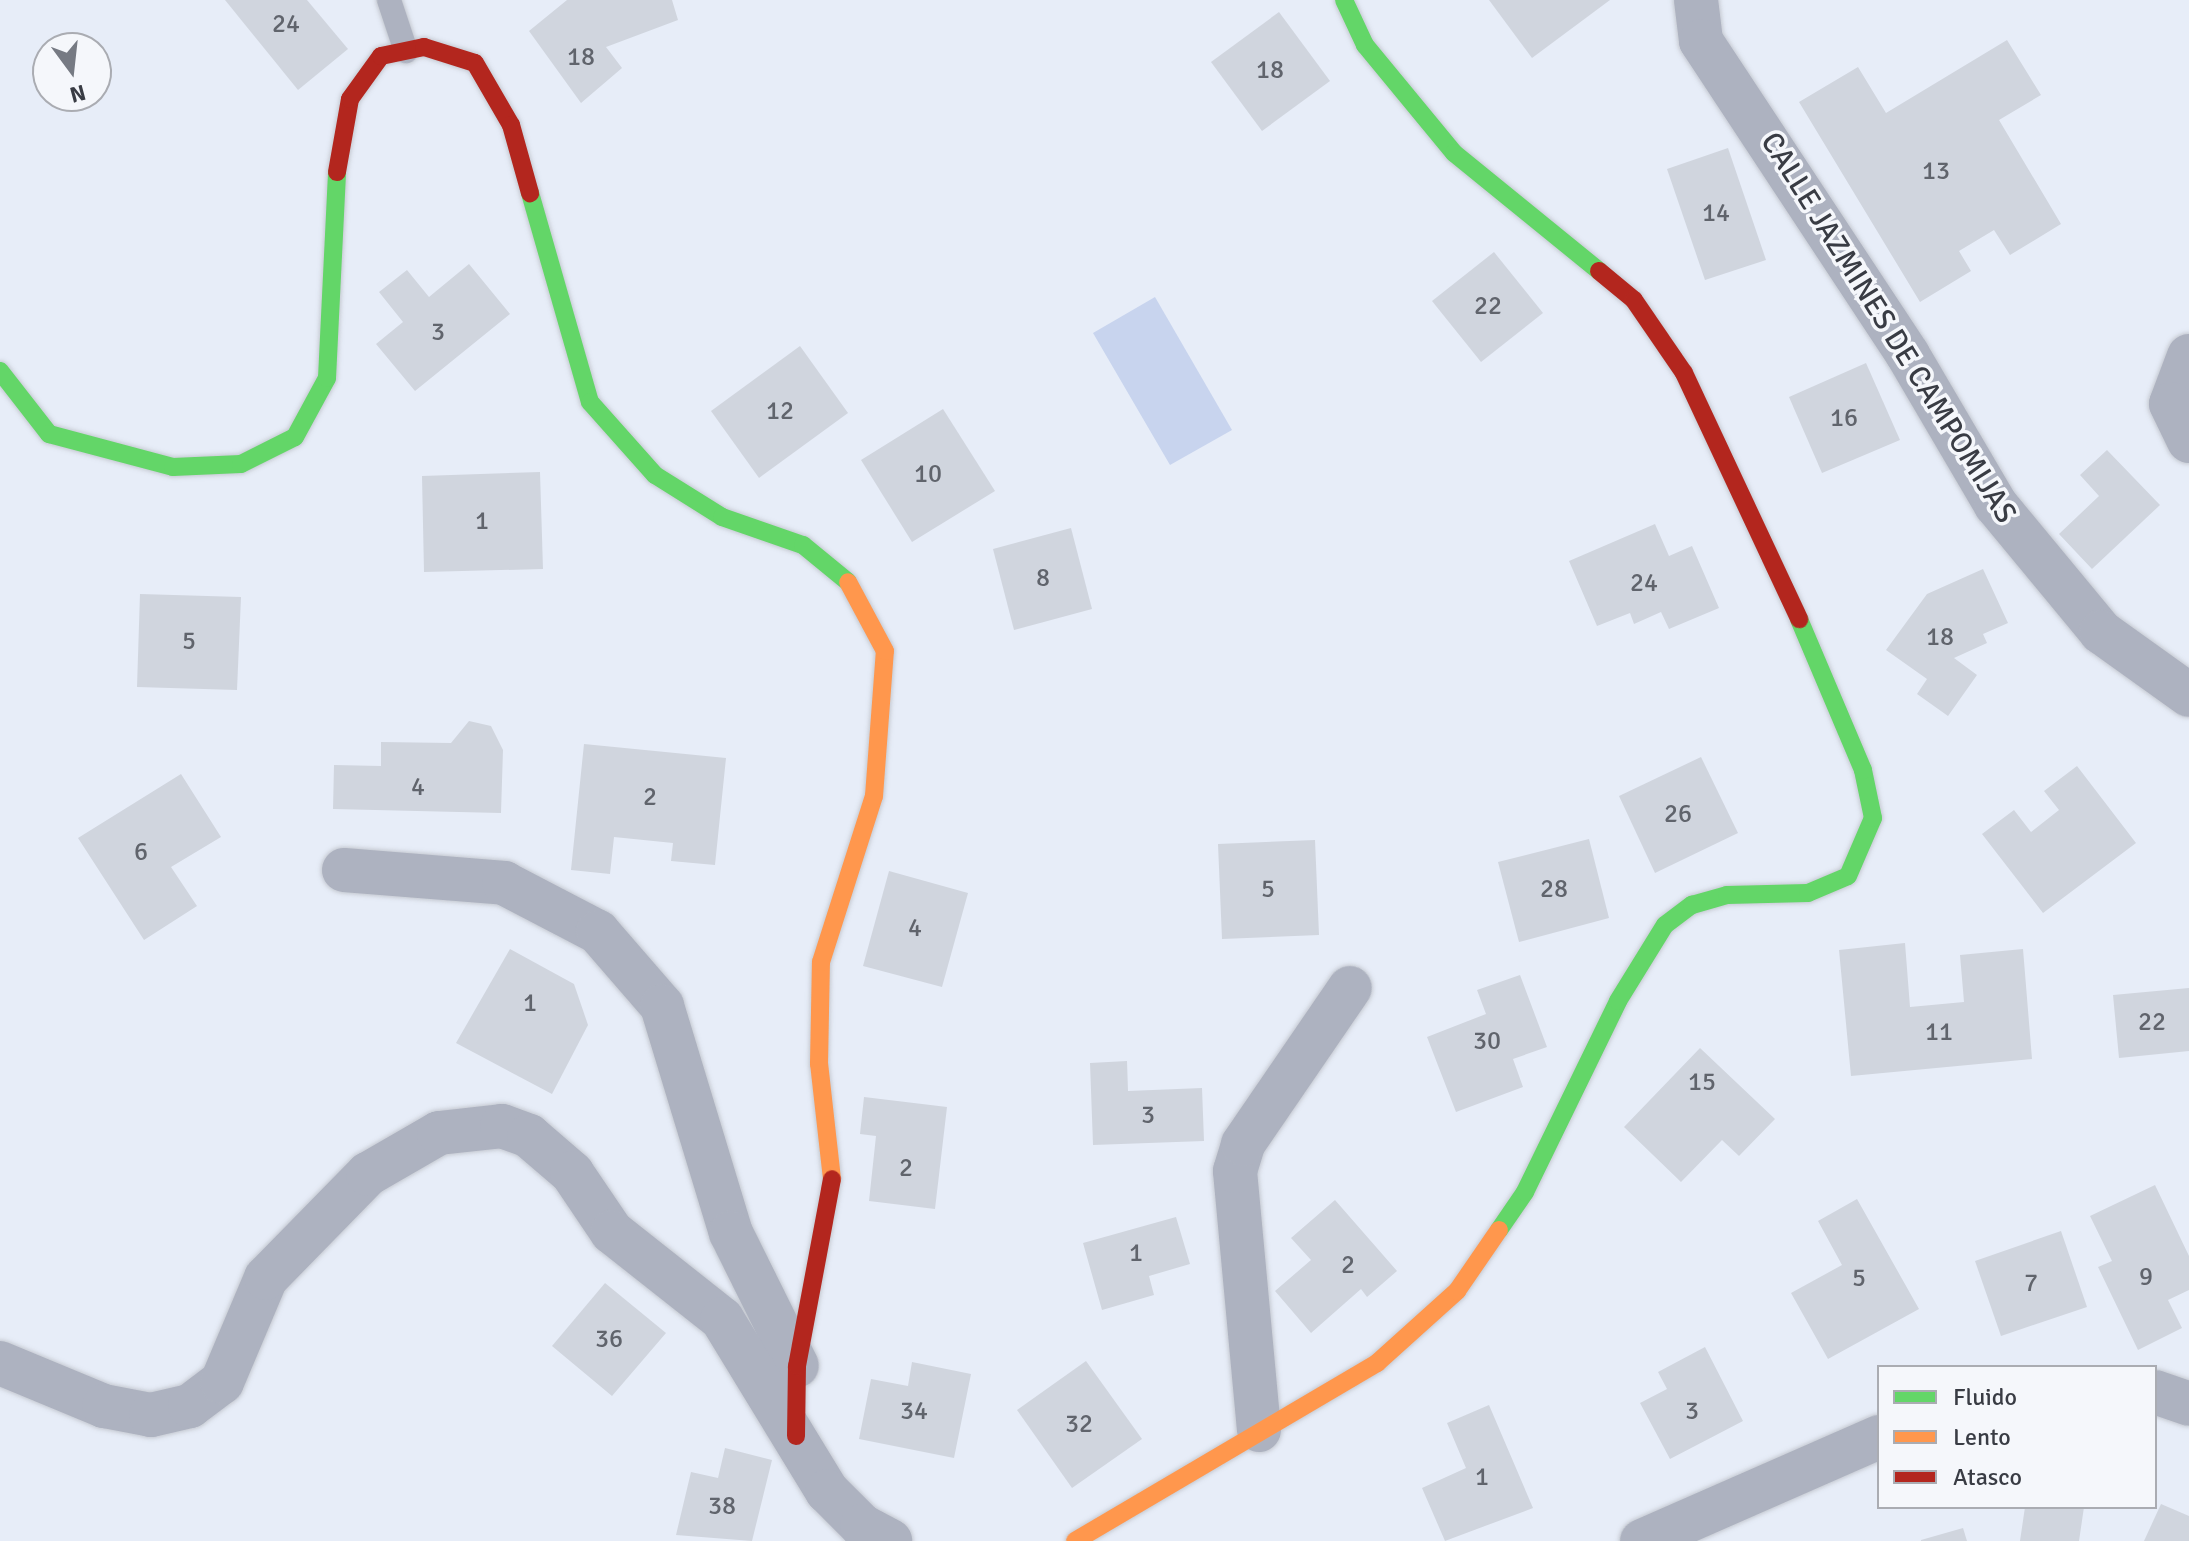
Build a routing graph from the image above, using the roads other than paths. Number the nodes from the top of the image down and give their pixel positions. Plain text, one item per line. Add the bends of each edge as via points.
1 (389, 0) edge
2 (1344, 0) edge
3 (1696, 0) edge
4 (406, 51) junction
5 (2189, 356) edge
6 (0, 371) edge
7 (2189, 441) edge
8 (2189, 695) edge
9 (344, 870) dead end
10 (1350, 988) dead end
11 (0, 1363) edge
12 (797, 1366) junction
13 (2157, 1393) edge
14 (2189, 1404) edge
15 (1259, 1430) junction
16 (796, 1436) junction
17 (1877, 1438) edge
18 (890, 1541) edge
19 (1075, 1541) edge
20 (1642, 1541) edge

1 - 4 lane
2 - 15 street via 1365,45 1454,153 1634,300 1684,373 1763,533 1863,770 1873,818 1848,876 1808,893 1727,895 1692,905 1665,925 1618,1001 1525,1192 1457,1291 1377,1363
3 - 8 street, CALLE JAZMINES DE CAMPOMIJAS via 1701,41 1908,355 1996,505 2101,632
4 - 6 street via 381,56 350,99 337,168 327,378 295,437 241,464 173,467 49,434
4 - 12 street via 424,47 475,63 511,125 590,402 655,475 722,517 803,545 857,589 885,651 874,796 821,962 819,1064 833,1173
5 - 7 street via 2171,404
9 - 12 street via 504,883 598,932 662,1006 731,1233
10 - 15 street via 1243,1144 1235,1171
11 - 16 street via 104,1406 151,1415 190,1406 222,1382 266,1278 368,1174 439,1133 502,1126 529,1136 572,1173 612,1232 722,1319
12 - 16 street
13 - 14 street
15 - 19 street
16 - 18 street via 827,1491 862,1526
17 - 20 street

